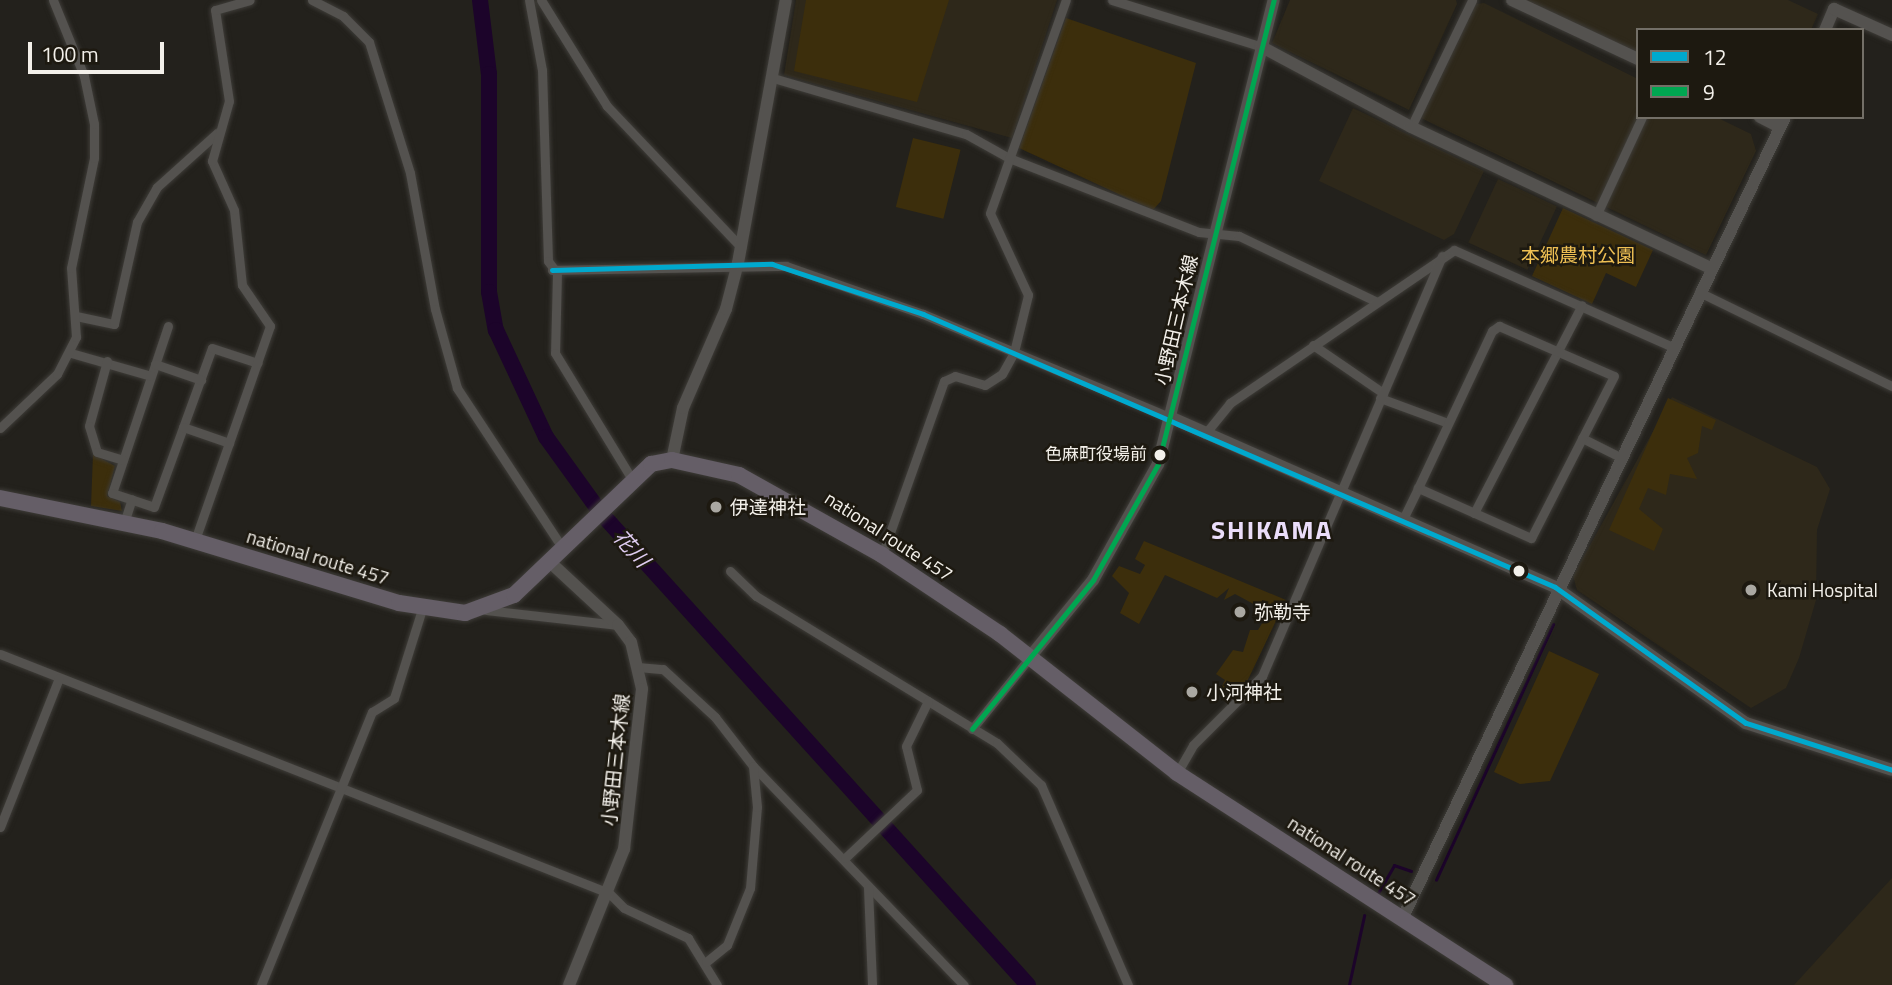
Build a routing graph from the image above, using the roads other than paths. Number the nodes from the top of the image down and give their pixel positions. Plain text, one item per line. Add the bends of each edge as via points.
1 (53, 0) edge
2 (250, 0) edge
3 (312, 0) edge
4 (529, 0) edge
5 (541, 0) edge
6 (786, 0) edge
7 (1066, 0) edge
8 (1112, 0) edge
9 (1274, 0) edge
10 (1472, 0) edge
11 (1512, 0) edge
12 (1826, 28) edge
13 (1892, 35) edge
14 (1260, 46) junction
15 (1636, 58) edge
16 (773, 78) junction
17 (1641, 119) edge
18 (1782, 122) edge
19 (1411, 127) junction
20 (217, 133) junction
21 (1009, 158) junction
22 (1596, 216) junction
23 (1216, 233) junction
24 (741, 247) junction
25 (1442, 256) junction
26 (738, 263) junction
27 (1711, 268) junction
28 (552, 270) junction
29 (1699, 292) junction
30 (1375, 302) junction
31 (1582, 305) junction
32 (76, 316) junction
33 (168, 326) dead end
34 (1313, 345) junction
35 (1673, 347) junction
36 (1558, 351) junction
37 (1014, 352) junction
38 (71, 354) junction
39 (107, 361) junction
40 (258, 363) junction
41 (155, 364) junction
42 (150, 376) junction
43 (201, 380) junction
44 (1892, 386) edge
45 (1381, 395) junction
46 (1172, 418) junction
47 (1448, 423) junction
48 (183, 427) junction
49 (0, 428) edge
50 (1205, 434) junction
51 (1582, 438) junction
52 (229, 443) junction
53 (1620, 457) junction
54 (123, 460) junction
55 (672, 460) junction
56 (633, 481) junction
57 (1418, 488) junction
58 (1337, 496) junction
59 (0, 498) edge
60 (132, 499) junction
61 (1474, 513) junction
62 (1403, 520) junction
63 (124, 523) junction
64 (195, 540) junction
65 (565, 552) junction
66 (882, 555) junction
67 (551, 564) junction
68 (730, 571) dead end
69 (1555, 587) junction
70 (422, 609) junction
71 (486, 610) junction
72 (618, 625) junction
73 (0, 654) edge
74 (1030, 657) junction
75 (638, 667) junction
76 (59, 678) junction
77 (928, 701) junction
78 (972, 730) junction
79 (753, 766) junction
80 (1892, 770) edge
81 (1177, 773) junction
82 (341, 792) junction
83 (0, 827) edge
84 (847, 855) junction
85 (868, 888) junction
86 (609, 893) junction
87 (1402, 919) junction
88 (706, 962) junction
89 (261, 985) edge
90 (569, 985) edge
91 (717, 985) edge
92 (872, 985) edge
93 (964, 985) edge
94 (1128, 985) edge
95 (1505, 985) edge

1 - 32 street via 84,76 94,124 94,158 71,268
2 - 20 street via 215,10 229,102
3 - 65 street via 343,16 369,42 410,173 435,309 457,388
4 - 28 street via 542,70 543,209
5 - 24 street via 607,106
6 - 16 street
7 - 21 street
8 - 14 street
9 - 14 street, 小野田三本木線
10 - 19 street
11 - 15 street
12 - 13 street via 1834,9
14 - 19 street
14 - 23 street, 小野田三本木線
16 - 21 street via 966,134
16 - 24 street
17 - 22 street
18 - 27 street
19 - 22 street
20 - 32 street via 164,179 137,222 114,324
20 - 40 street via 212,162 234,210 242,285 270,320
21 - 23 street
21 - 37 street via 989,213 1028,295
22 - 27 street
23 - 30 street via 1281,254
23 - 46 street, 小野田三本木線
24 - 26 street
25 - 30 street
25 - 31 street via 1454,250
25 - 45 street
26 - 28 street
26 - 37 street via 786,266
26 - 55 street via 726,309 683,408
27 - 29 street
28 - 56 street via 560,366
29 - 35 street
29 - 44 street
30 - 34 street
31 - 35 street
31 - 36 street
32 - 38 street
33 - 41 street
34 - 45 street
34 - 50 street via 1230,403
35 - 53 street
36 - 47 street via 1499,326
36 - 51 street via 1614,376
36 - 61 street
37 - 46 street
37 - 66 street via 1002,374 985,386 955,376 944,382
38 - 39 street
38 - 49 street
39 - 42 street
39 - 54 street via 89,426 97,452
40 - 43 street via 212,348
40 - 52 street
41 - 42 street
41 - 43 street
42 - 54 street
43 - 48 street
45 - 47 street
45 - 58 street
46 - 50 street
46 - 74 street, 小野田三本木線 via 1132,515 1093,580
47 - 57 street
48 - 52 street
48 - 60 street via 154,507
50 - 58 street
51 - 53 street
51 - 61 street via 1531,538
52 - 64 street
53 - 69 street
54 - 60 street via 112,493
55 - 56 highway via 651,464
55 - 66 highway, national route 457 via 739,475
56 - 65 highway
57 - 61 street
57 - 62 street
58 - 62 street
58 - 81 street via 1262,676 1201,737
59 - 63 highway, national route 457
60 - 63 street
62 - 69 street
63 - 64 highway, national route 457
64 - 70 highway, national route 457
65 - 67 highway
66 - 74 highway, national route 457
67 - 71 highway
67 - 72 street, 小野田三本木線
68 - 77 street via 756,596
69 - 80 street via 1746,723
69 - 87 street
70 - 71 highway, national route 457
70 - 82 street via 394,698 372,712
71 - 72 street
72 - 75 street, 小野田三本木線
73 - 76 street
74 - 78 street
74 - 81 highway, national route 457
75 - 79 street via 663,669 723,726
75 - 86 street, 小野田三本木線 via 641,709 631,802
76 - 82 street
76 - 83 street
77 - 78 street
77 - 84 street via 906,746 918,786
78 - 94 street via 1041,785
79 - 84 street
79 - 88 street via 757,807 750,888 727,945
81 - 87 highway, national route 457
82 - 86 street
82 - 89 street
84 - 85 street
85 - 92 street
85 - 93 street
86 - 88 street via 624,908 688,938
86 - 90 street, 小野田三本木線
87 - 95 highway, national route 457
88 - 91 street

